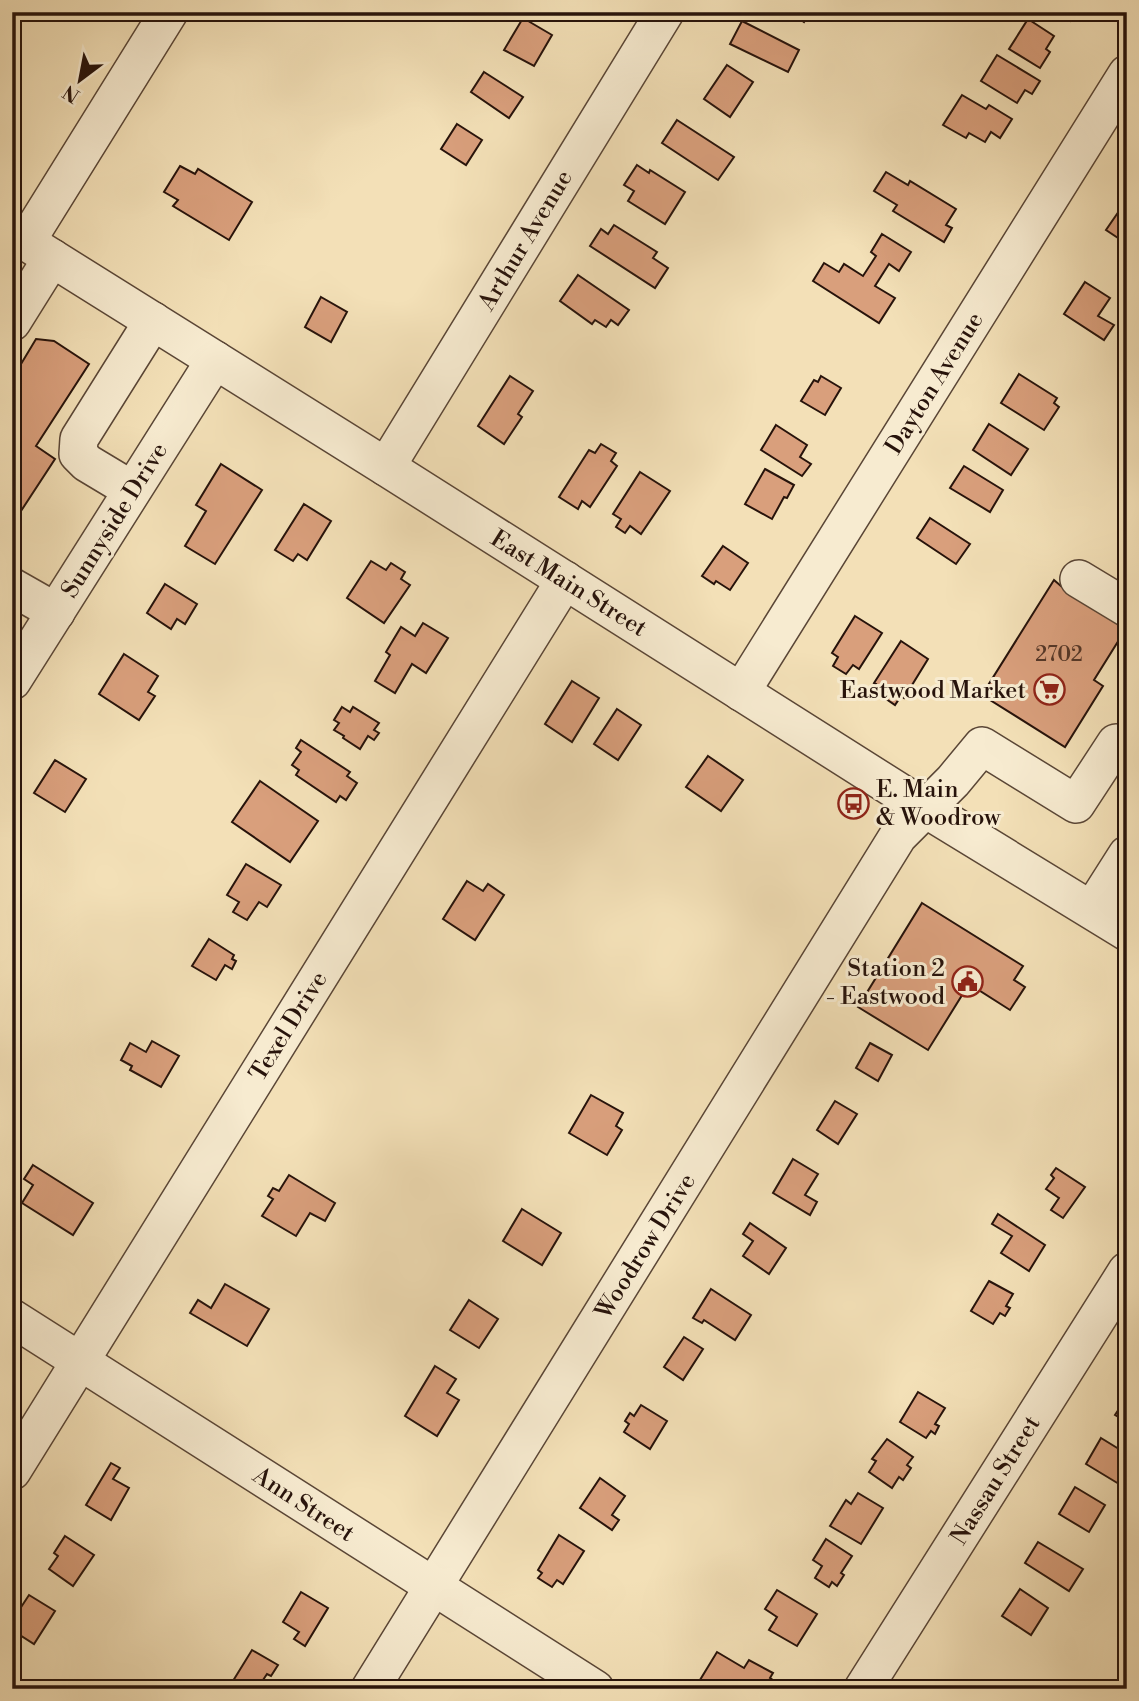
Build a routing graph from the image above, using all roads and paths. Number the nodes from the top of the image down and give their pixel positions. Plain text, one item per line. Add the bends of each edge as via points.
1 (169, 12) edge
2 (665, 12) edge
3 (1127, 74) edge
4 (30, 245) edge
5 (12, 321) edge
6 (153, 321) junction
7 (215, 360) junction
8 (386, 467) junction
9 (132, 490) junction
10 (1079, 579) dead end
11 (565, 580) junction
12 (12, 587) edge
13 (1127, 608) edge
14 (56, 612) junction
15 (12, 681) edge
16 (741, 692) junction
17 (1123, 739) edge
18 (926, 808) junction
19 (1127, 855) edge
20 (1092, 910) junction
21 (1127, 932) edge
22 (1127, 1271) edge
23 (12, 1318) edge
24 (81, 1361) junction
25 (12, 1471) edge
26 (433, 1587) junction
27 (370, 1689) edge
28 (596, 1689) edge
29 (863, 1689) edge

1 - 4 street
2 - 8 street, Arthur Avenue
3 - 16 street, Dayton Avenue
4 - 5 street
4 - 6 street, East Main Street
6 - 7 street, East Main Street
6 - 9 street via 79,439 78,454
7 - 8 street, East Main Street
7 - 9 street, Sunnyside Drive
8 - 11 street, East Main Street
9 - 14 street, Sunnyside Drive
10 - 13 street
11 - 16 street, East Main Street
11 - 24 street, Texel Drive
12 - 14 street
14 - 15 street, Sunnyside Drive
16 - 18 street, East Main Street
17 - 18 street, Woodrow Drive via 1076,804 982,746
18 - 20 street, East Main Street
18 - 26 street, Woodrow Drive via 898,836
19 - 20 street
20 - 21 street, East Main Street
22 - 29 street, Nassau Street
23 - 24 street, Ann Street
24 - 25 street, Texel Drive
24 - 26 street, Ann Street
26 - 27 street, Woodrow Drive
26 - 28 street, Ann Street

